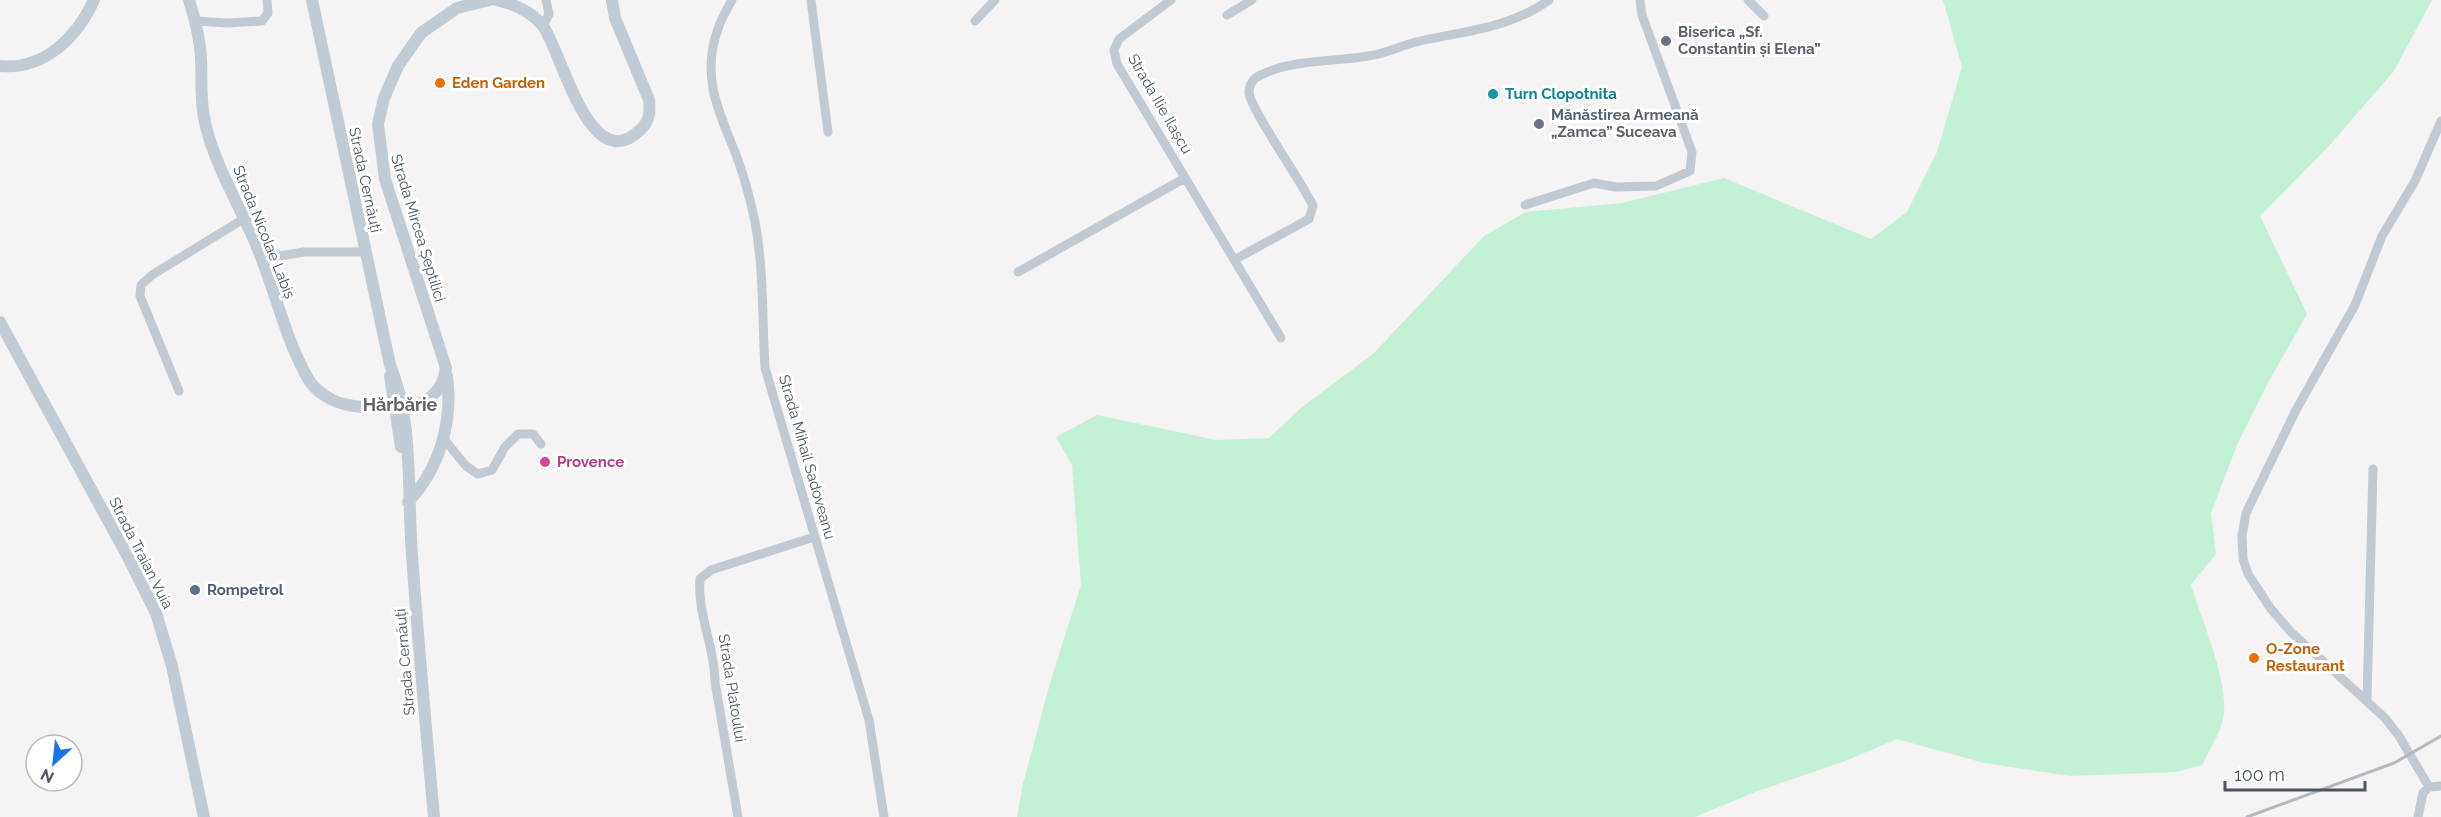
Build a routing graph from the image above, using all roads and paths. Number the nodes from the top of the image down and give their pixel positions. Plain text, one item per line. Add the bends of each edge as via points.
1 (94, 0) edge
2 (189, 0) edge
3 (267, 0) edge
4 (312, 0) edge
5 (489, 0) edge
6 (496, 0) edge
7 (546, 0) edge
8 (612, 0) edge
9 (732, 0) edge
10 (811, 0) edge
11 (995, 0) edge
12 (1171, 0) edge
13 (1252, 0) edge
14 (1549, 0) edge
15 (1640, 0) edge
16 (1749, 0) edge
17 (1227, 15) dead end
18 (1764, 16) dead end
19 (195, 21) junction
20 (975, 21) dead end
21 (543, 26) junction
22 (0, 66) edge
23 (2441, 122) edge
24 (828, 132) dead end
25 (1185, 178) junction
26 (1525, 205) dead end
27 (245, 218) junction
28 (364, 252) junction
29 (262, 259) junction
30 (1234, 260) junction
31 (1018, 272) dead end
32 (0, 322) edge
33 (436, 338) junction
34 (1281, 338) dead end
35 (446, 368) junction
36 (179, 391) dead end
37 (399, 403) junction
38 (443, 438) junction
39 (541, 444) dead end
40 (2373, 469) dead end
41 (408, 502) junction
42 (814, 537) junction
43 (2367, 700) junction
44 (2441, 786) edge
45 (2428, 787) junction
46 (204, 817) edge
47 (434, 817) edge
48 (738, 817) edge
49 (884, 817) edge
50 (2418, 817) edge

1 - 22 street via 61,48 30,61
2 - 19 street, Strada Nicolae Labiș
3 - 19 street via 268,13 262,21
4 - 28 street, Strada Cernăuți
5 - 33 street, Strada Mircea Șeptilici via 457,8 421,33 398,66 379,117 378,141 385,179
6 - 21 street via 514,3
7 - 21 street via 549,14
8 - 21 street via 615,18 649,100 650,113 644,127 633,137 618,141 594,131
9 - 42 street, Strada Mihail Sadoveanu via 717,30 712,53 714,102 751,202 761,265 765,368
10 - 24 street
11 - 20 street
12 - 25 street, Strada Ilie Ilașcu via 1128,31 1114,50 1117,64
13 - 17 street
14 - 30 street via 1518,19 1497,26 1371,56 1297,65 1253,80 1252,104 1314,206 1309,219
15 - 26 street via 1692,152 1690,171 1656,186 1594,183
16 - 18 street
19 - 27 street, Strada Nicolae Labiș via 204,118
23 - 43 street via 2415,181 2382,236 2355,305 2296,410 2246,513 2242,536 2242,559 2271,609 2291,633
25 - 30 street, Strada Ilie Ilașcu
25 - 31 street, Strada Ilie Ilașcu
27 - 29 street, Strada Nicolae Labiș
27 - 36 street via 141,285 140,296
28 - 29 street via 304,252
28 - 37 street, Strada Cernăuți
29 - 37 street, Strada Nicolae Labiș via 302,368 314,387 325,396 352,406
30 - 34 street, Strada Ilie Ilașcu
32 - 46 street, Strada Traian Vuia via 156,614 172,666
33 - 35 street, Strada Mircea Șeptilici
33 - 37 street, Strada Mircea Șeptilici via 439,367 434,384 422,394
35 - 37 street via 435,395 427,400
35 - 38 street, Strada Mircea Șeptilici via 448,404
37 - 41 street, Strada Cernăuți
38 - 39 street via 465,466 478,474 492,470 518,434 533,434
38 - 41 street, Strada Mircea Șeptilici via 429,477
40 - 43 street
41 - 47 street, Strada Cernăuți
42 - 48 street, Strada Platoului via 711,570 700,579 699,592 715,659 715,682
42 - 49 street, Strada Mihail Sadoveanu via 869,720
43 - 45 street via 2399,736
44 - 45 street
45 - 50 street

